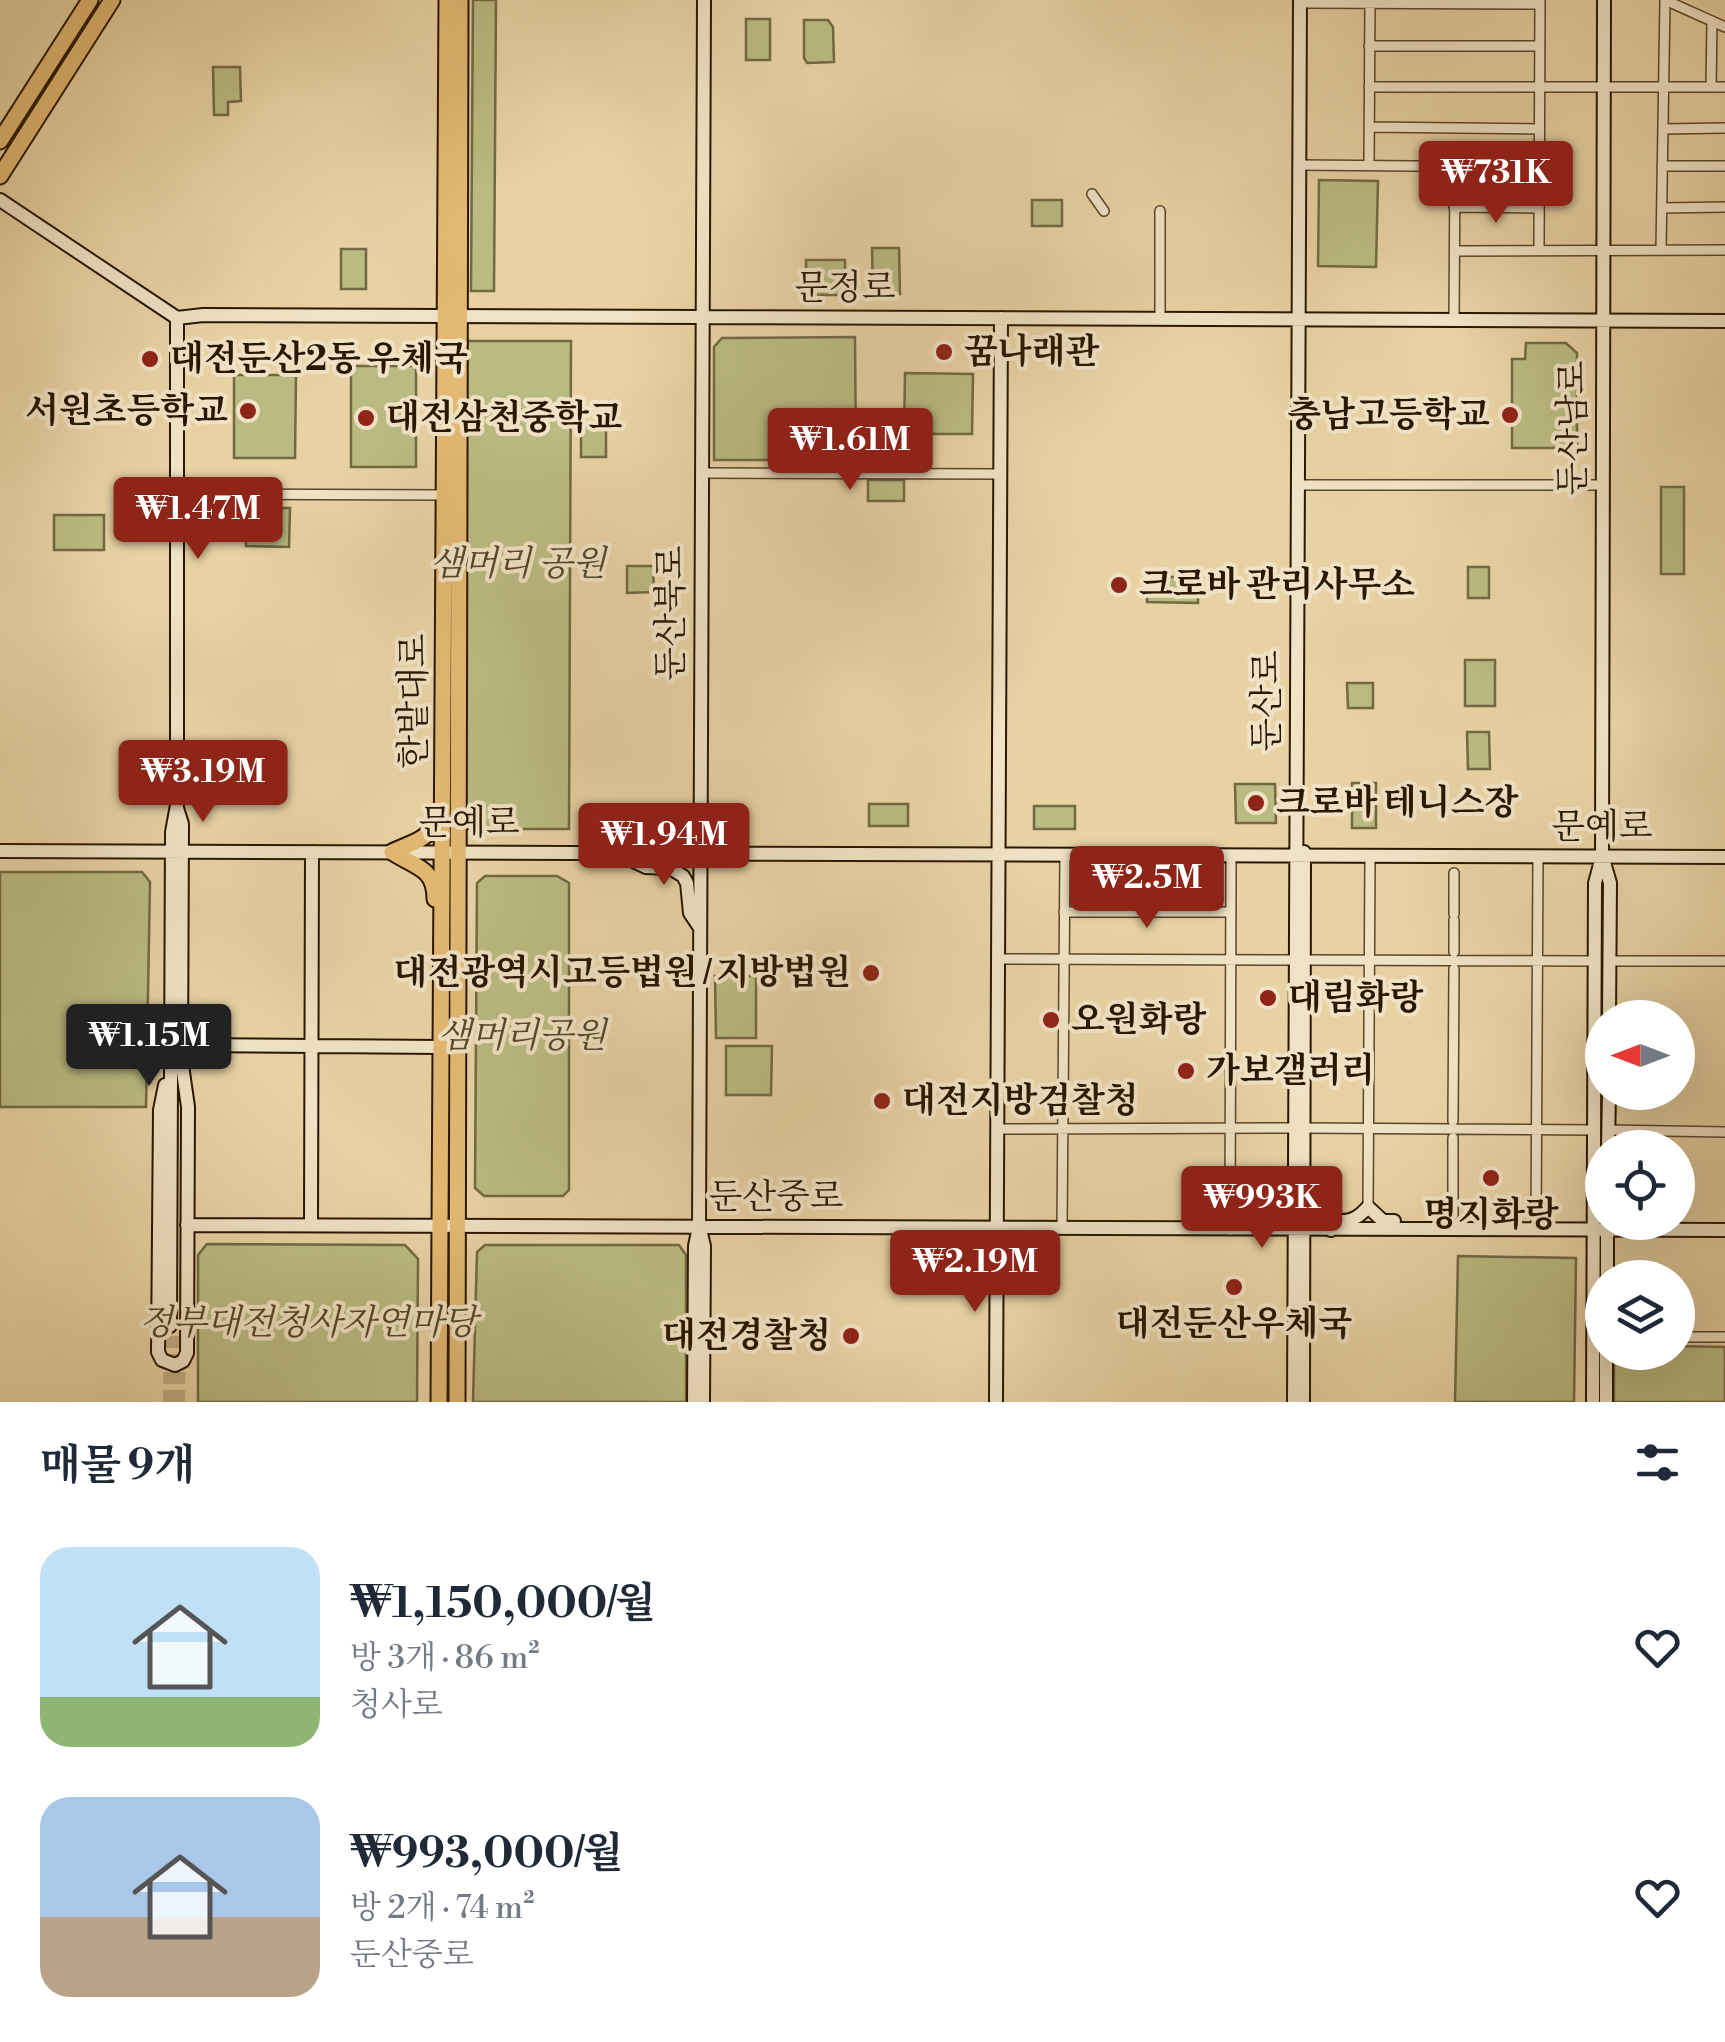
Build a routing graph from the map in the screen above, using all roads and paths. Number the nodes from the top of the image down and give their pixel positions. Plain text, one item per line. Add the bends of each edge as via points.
1 (90, 0) edge
2 (112, 0) edge
3 (447, 0) edge
4 (460, 0) edge
5 (704, 0) edge
6 (1604, 0) edge
7 (1665, 0) edge
8 (1305, 1) edge
9 (1370, 2) edge
10 (1540, 2) edge
11 (1712, 21) junction
12 (1725, 27) edge
13 (1370, 46) junction
14 (1540, 46) junction
15 (1369, 87) junction
16 (1539, 87) junction
17 (1604, 87) junction
18 (1664, 87) junction
19 (1711, 87) junction
20 (1725, 87) edge
21 (1369, 126) junction
22 (1725, 128) edge
23 (1539, 129) junction
24 (1663, 129) junction
25 (0, 141) edge
26 (1303, 165) junction
27 (1369, 165) junction
28 (1454, 166) junction
29 (1662, 166) junction
30 (1725, 166) edge
31 (1539, 167) junction
32 (0, 176) edge
33 (1092, 194) dead end
34 (0, 200) edge
35 (1454, 207) junction
36 (1725, 207) edge
37 (1539, 208) junction
38 (1662, 208) junction
39 (1104, 211) dead end
40 (1160, 211) dead end
41 (1454, 250) junction
42 (1539, 250) junction
43 (1604, 250) junction
44 (1661, 250) junction
45 (1725, 250) edge
46 (452, 316) junction
47 (177, 318) junction
48 (702, 318) junction
49 (1001, 318) junction
50 (1160, 319) junction
51 (1303, 319) junction
52 (1454, 320) junction
53 (1604, 320) junction
54 (1725, 321) edge
55 (702, 473) junction
56 (1000, 474) junction
57 (1302, 486) junction
58 (1603, 486) junction
59 (177, 494) junction
60 (445, 495) junction
61 (444, 798) junction
62 (0, 851) edge
63 (177, 852) junction
64 (312, 852) junction
65 (392, 852) junction
66 (451, 852) junction
67 (700, 853) junction
68 (618, 854) junction
69 (998, 854) junction
70 (1065, 855) junction
71 (1231, 856) junction
72 (1300, 856) junction
73 (1370, 856) junction
74 (1538, 857) junction
75 (1602, 857) junction
76 (1725, 858) edge
77 (1454, 873) dead end
78 (444, 910) junction
79 (1064, 912) junction
80 (1230, 912) junction
81 (700, 929) junction
82 (1454, 952) dead end
83 (998, 959) junction
84 (1064, 960) junction
85 (1230, 960) junction
86 (1300, 960) junction
87 (1369, 960) junction
88 (1538, 961) junction
89 (1602, 961) junction
90 (1725, 961) edge
91 (1454, 970) dead end
92 (1607, 1000) edge
93 (312, 1046) junction
94 (442, 1047) junction
95 (177, 1054) junction
96 (1609, 1110) edge
97 (1453, 1120) dead end
98 (1063, 1128) junction
99 (1230, 1128) junction
100 (1299, 1128) junction
101 (1368, 1128) junction
102 (997, 1129) junction
103 (1537, 1129) junction
104 (1593, 1130) joint
105 (1608, 1130) edge
106 (1695, 1131) edge
107 (1725, 1132) edge
108 (1453, 1138) dead end
109 (1368, 1207) junction
110 (1452, 1215) dead end
111 (187, 1225) junction
112 (311, 1225) junction
113 (449, 1226) junction
114 (699, 1226) junction
115 (997, 1228) junction
116 (1062, 1228) junction
117 (1585, 1228) edge
118 (1404, 1229) junction
119 (1536, 1229) junction
120 (1695, 1229) edge
121 (1230, 1230) junction
122 (1299, 1230) junction
123 (1332, 1230) junction
124 (1725, 1230) edge
125 (1602, 1240) edge
126 (174, 1326) tunnel mouth
127 (1695, 1336) edge
128 (1725, 1337) edge
129 (1606, 1370) edge
130 (440, 1402) edge
131 (457, 1402) edge
132 (694, 1402) edge
133 (703, 1402) edge
134 (996, 1402) edge
135 (1294, 1402) edge
136 (1303, 1402) edge
137 (1594, 1402) edge
138 (1606, 1402) edge

1 - 25 main road
2 - 32 main road
3 - 46 main road, 한밭대로
4 - 46 main road, 한밭대로
5 - 48 main road, 둔산북로
6 - 17 main road, 둔산남로
7 - 11 street
7 - 18 street
8 - 9 street
8 - 26 main road, 둔산로
9 - 10 street
9 - 13 street
10 - 14 street
11 - 12 street
11 - 19 street
13 - 14 street
13 - 15 street
14 - 16 street
15 - 16 street
15 - 21 street
16 - 17 street
16 - 23 street
17 - 18 street
17 - 43 main road, 둔산남로
18 - 19 street
18 - 24 street
19 - 20 street
21 - 23 street
21 - 27 street
22 - 24 street
23 - 31 street
24 - 29 street
26 - 27 street
26 - 51 main road, 둔산로
27 - 28 street
28 - 31 street
28 - 35 street
29 - 30 street
29 - 38 street
31 - 37 street
33 - 39 street
34 - 47 main road
35 - 37 street
35 - 41 street
36 - 38 street
37 - 42 street
38 - 44 street
40 - 50 street
41 - 42 street
41 - 52 street
42 - 43 street
43 - 44 street
43 - 53 main road, 둔산남로
44 - 45 street
46 - 47 main road, 문정로
46 - 48 main road, 문정로
46 - 60 main road, 한밭대로
46 - 66 main road, 한밭대로
47 - 59 main road
48 - 49 main road, 문정로
48 - 55 main road, 둔산북로
49 - 50 main road, 문정로
49 - 56 main road
50 - 51 main road, 문정로
51 - 52 main road, 문정로
51 - 57 main road, 둔산로
52 - 53 main road, 문정로
53 - 54 main road, 문정로
53 - 58 main road, 둔산남로
55 - 56 street
55 - 67 main road, 둔산북로
56 - 69 main road
57 - 58 street
57 - 72 main road, 둔산로
58 - 75 main road, 둔산남로
59 - 60 street
59 - 63 main road
60 - 61 main road, 한밭대로
61 - 65 main road via 428,836
61 - 66 main road, 한밭대로
62 - 63 main road, 문예로
63 - 64 main road, 문예로
63 - 95 main road
64 - 65 main road, 문예로
64 - 93 main road
65 - 66 main road, 문예로
65 - 78 main road via 429,872 435,901
66 - 68 main road, 문예로
66 - 78 main road, 한밭대로
66 - 113 main road, 한밭대로
67 - 68 main road, 문예로
67 - 69 main road, 문예로
67 - 81 main road, 둔산북로
68 - 81 main road via 684,876
69 - 70 main road, 문예로
69 - 83 main road
70 - 71 main road, 문예로
70 - 79 street
71 - 72 main road, 문예로
71 - 80 street
72 - 73 main road, 문예로
72 - 86 main road, 둔산로
73 - 74 main road, 문예로
73 - 87 street
74 - 75 main road, 문예로
74 - 88 street
75 - 76 main road, 문예로
75 - 89 main road, 둔산남로 via 1595,882
77 - 82 street
78 - 94 main road, 한밭대로
79 - 80 street
79 - 84 street
80 - 85 street
81 - 114 main road, 둔산북로
83 - 84 street
83 - 102 main road
84 - 85 street
84 - 98 street
85 - 86 street
85 - 99 street
86 - 87 street
86 - 100 main road, 둔산로
87 - 88 street
87 - 101 street
88 - 89 street
88 - 103 street
89 - 90 street
89 - 92 main road, 둔산남로
89 - 104 main road, 둔산남로
91 - 97 street
93 - 94 main road
93 - 95 main road
93 - 112 main road
94 - 113 main road, 한밭대로
95 - 111 main road via 188,1108
95 - 111 main road via 160,1110 158,1333 160,1356 170,1365 187,1353
95 - 126 main road
96 - 105 main road
98 - 99 street
98 - 102 street
98 - 116 street
99 - 100 street
99 - 121 street
100 - 101 street
100 - 122 main road, 둔산로
101 - 103 street
101 - 109 street
102 - 115 main road
103 - 104 street
103 - 119 street
106 - 107 street
108 - 110 street
109 - 118 main road
109 - 123 main road
111 - 112 main road, 둔산중로
112 - 113 main road, 둔산중로
113 - 114 main road, 둔산중로
113 - 130 main road, 한밭대로
113 - 131 main road, 한밭대로
114 - 115 main road, 둔산중로
114 - 132 main road, 둔산북로
114 - 133 main road, 둔산북로
115 - 116 main road, 둔산중로
115 - 134 main road
116 - 121 main road, 둔산중로
117 - 119 main road, 둔산중로
118 - 119 main road, 둔산중로
118 - 123 main road, 둔산중로
120 - 124 main road, 둔산중로
121 - 122 main road, 둔산중로
122 - 123 main road, 둔산중로
122 - 135 main road, 둔산로
122 - 136 main road, 둔산로
125 - 137 main road, 둔산남로
127 - 128 street
129 - 138 main road

